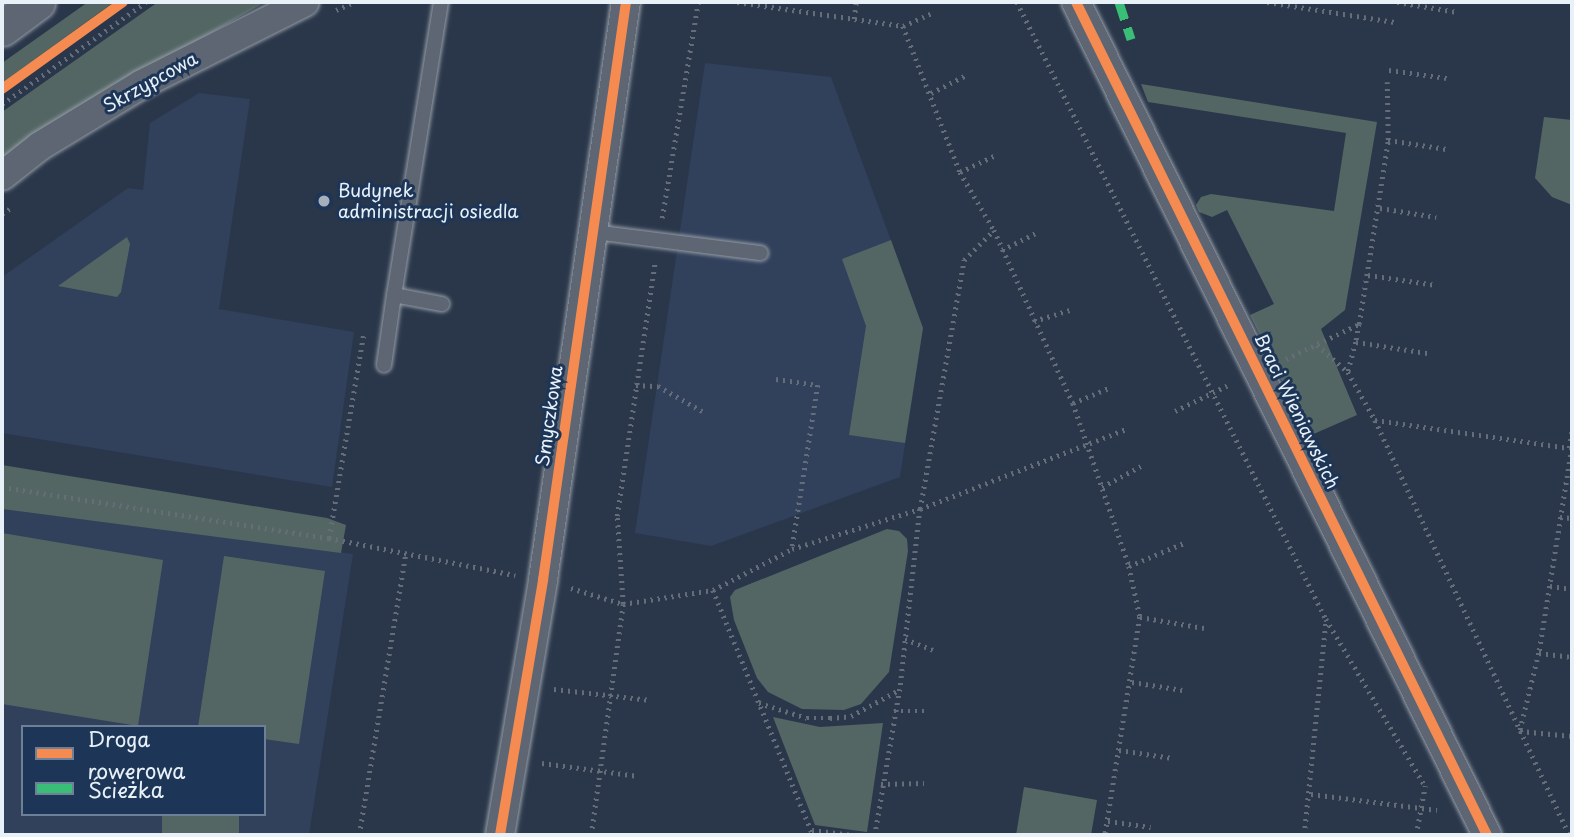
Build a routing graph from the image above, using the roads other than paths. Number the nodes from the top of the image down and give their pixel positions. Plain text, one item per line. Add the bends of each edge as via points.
1 (37, 2) edge
2 (305, 2) edge
3 (441, 2) edge
4 (626, 2) edge
5 (1076, 2) edge
6 (2, 28) edge
7 (2, 176) edge
8 (594, 232) junction
9 (761, 253) dead end
10 (394, 295) junction
11 (442, 304) dead end
12 (384, 365) dead end
13 (500, 835) edge
14 (1487, 835) edge

1 - 6 street
2 - 7 street, Skrzypcowa via 142,84 40,146
3 - 10 lane
4 - 8 street, Smyczkowa
5 - 14 street, Braci Wieniawskich
8 - 9 lane
8 - 13 street, Smyczkowa
10 - 11 lane
10 - 12 lane

